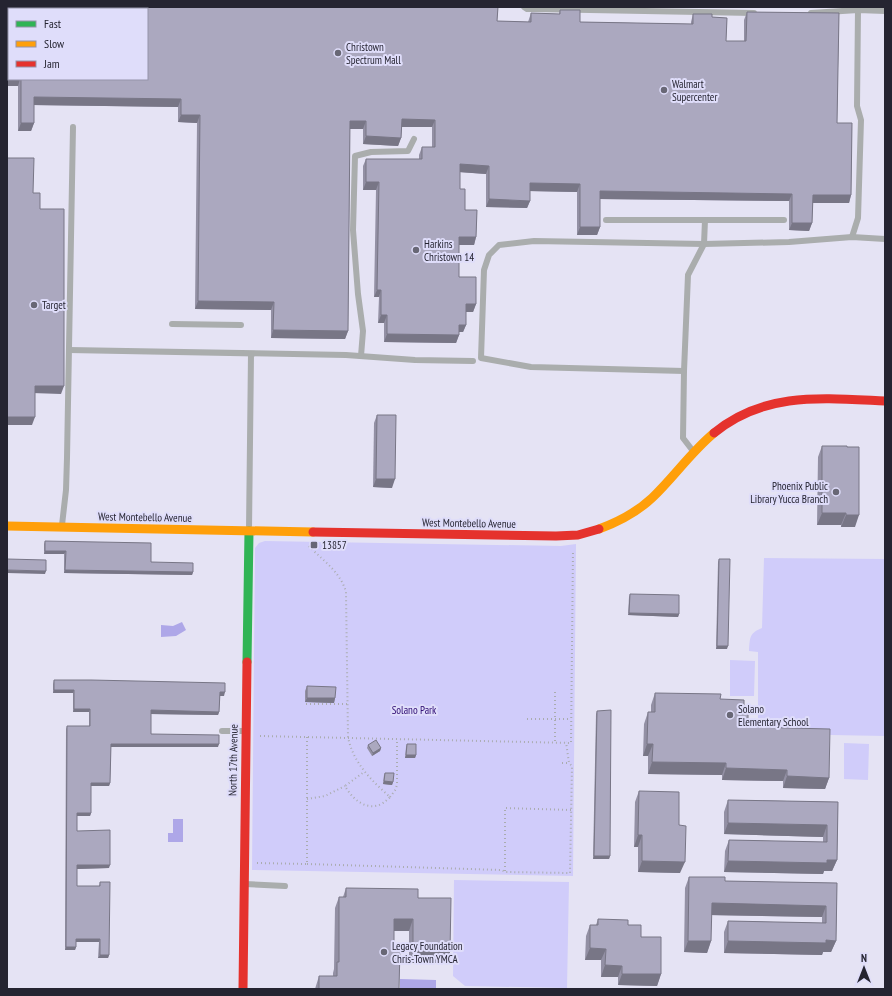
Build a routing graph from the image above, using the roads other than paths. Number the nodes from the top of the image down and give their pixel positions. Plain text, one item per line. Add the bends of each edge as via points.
1 (524, 7) edge
2 (720, 10) edge
3 (858, 10) junction
4 (885, 11) edge
5 (761, 13) edge
6 (802, 14) edge
7 (73, 127) dead end
8 (414, 139) dead end
9 (606, 220) dead end
10 (705, 220) junction
11 (784, 220) dead end
12 (852, 238) junction
13 (885, 238) edge
14 (704, 244) junction
15 (172, 324) dead end
16 (241, 325) dead end
17 (69, 350) junction
18 (251, 354) junction
19 (361, 356) junction
20 (473, 361) dead end
21 (684, 371) junction
22 (885, 401) edge
23 (694, 452) junction
24 (7, 526) edge
25 (62, 527) junction
26 (249, 531) junction
27 (222, 731) dead end
28 (246, 731) junction
29 (244, 884) junction
30 (285, 886) dead end
31 (243, 989) edge

1 - 2 lane
2 - 5 lane
3 - 4 lane
3 - 6 lane
3 - 12 lane via 857,106 861,127 858,218
7 - 17 lane
8 - 19 lane via 408,151 371,152 355,156 354,230 363,331
9 - 10 lane
10 - 11 lane
10 - 14 lane
12 - 13 lane
12 - 14 lane
14 - 21 lane via 688,275
14 - 21 lane via 527,242 499,245 489,255 484,270 481,358 532,367
15 - 16 lane
17 - 18 lane
17 - 25 lane via 66,490
18 - 19 lane
18 - 26 lane
19 - 20 lane
21 - 23 lane via 683,438
22 - 23 street, West Montebello Avenue via 812,399 769,404 728,422
23 - 26 street, West Montebello Avenue via 652,498 621,520 586,533 566,536 525,536
24 - 25 street, West Montebello Avenue
25 - 26 street, West Montebello Avenue
26 - 28 street, North 17th Avenue
27 - 28 lane
28 - 29 street, North 17th Avenue
29 - 30 lane
29 - 31 street, North 17th Avenue

